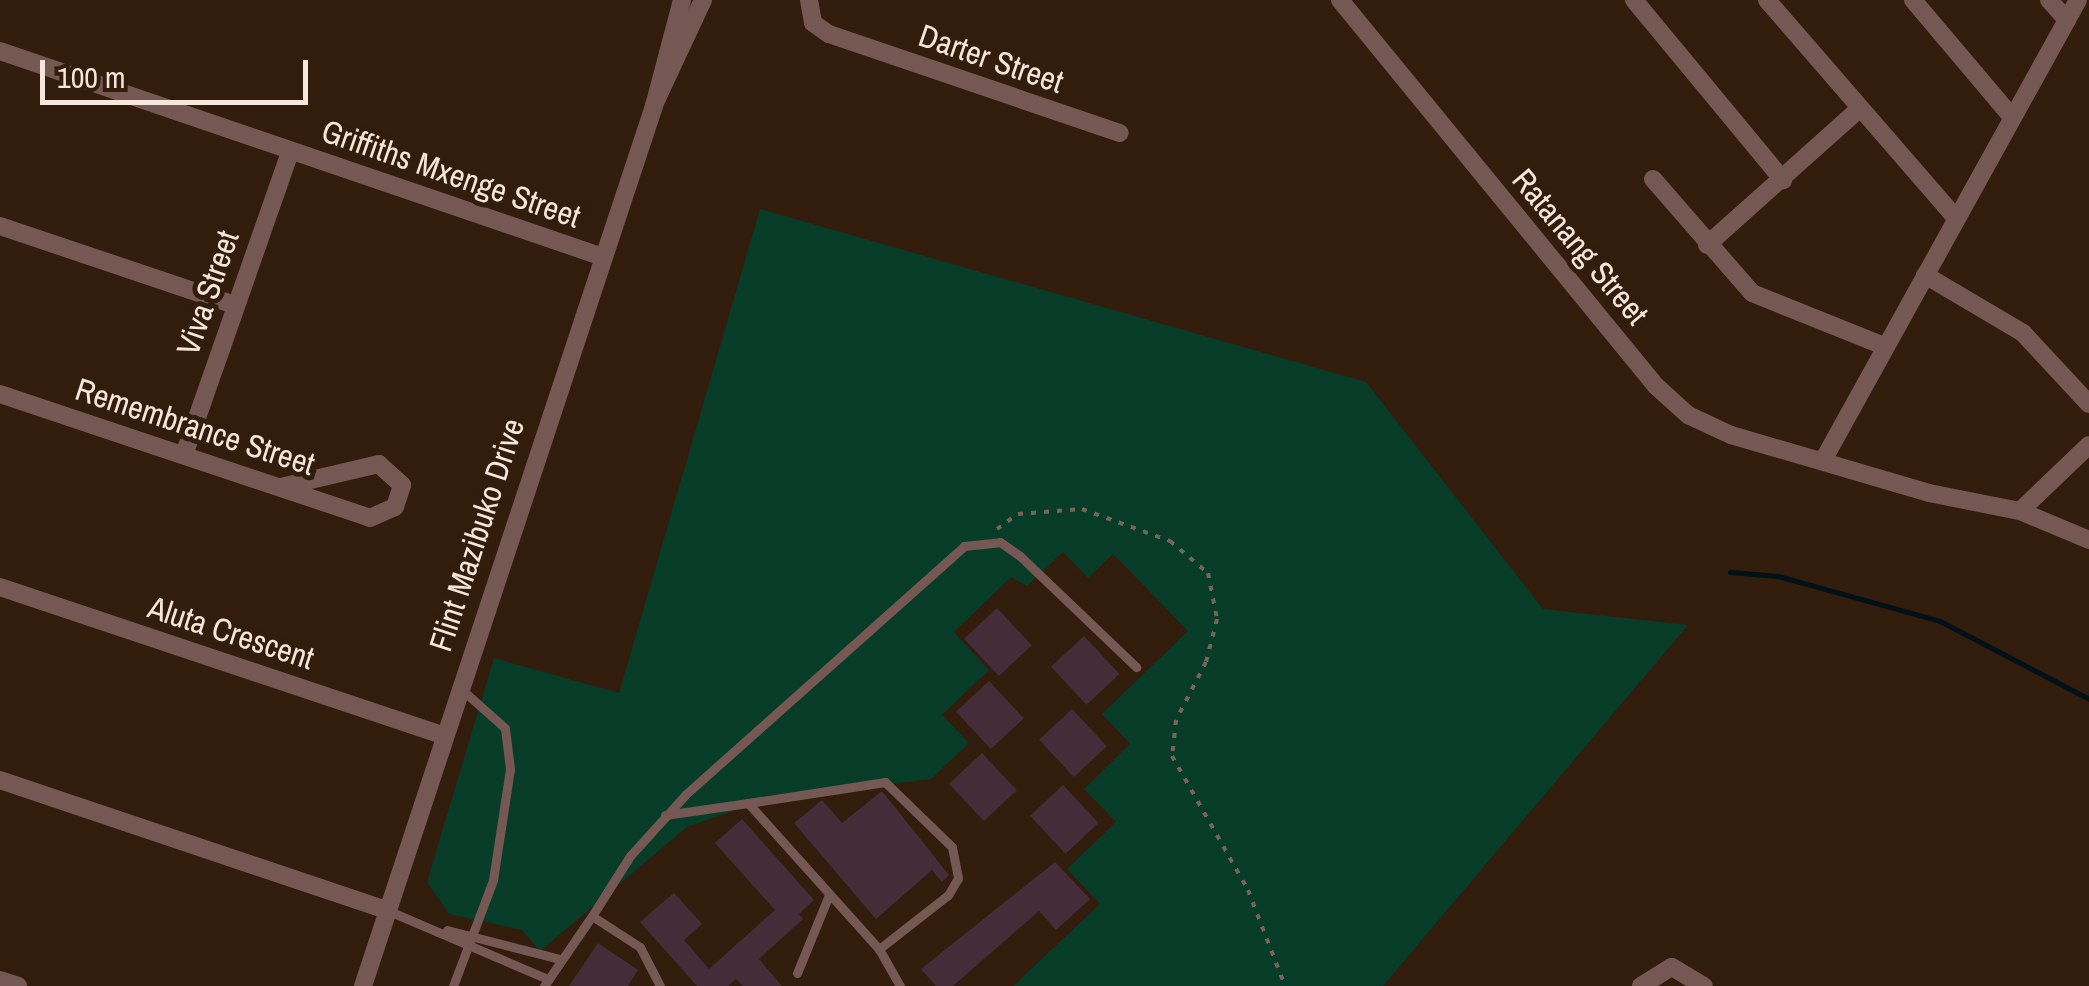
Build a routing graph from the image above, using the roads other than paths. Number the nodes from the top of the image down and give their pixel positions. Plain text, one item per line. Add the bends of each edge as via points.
1 (682, 0) edge
2 (702, 0) edge
3 (809, 0) edge
4 (1340, 0) edge
5 (1634, 0) edge
6 (1767, 0) edge
7 (1912, 0) edge
8 (2049, 0) edge
9 (2078, 0) edge
10 (2067, 20) junction
11 (0, 50) edge
12 (654, 106) junction
13 (1859, 109) junction
14 (2011, 116) junction
15 (1120, 133) dead end
16 (290, 152) junction
17 (1653, 179) dead end
18 (1783, 180) junction
19 (1956, 218) junction
20 (0, 226) edge
21 (1707, 245) junction
22 (600, 256) junction
23 (1925, 275) junction
24 (236, 305) junction
25 (1886, 346) junction
26 (0, 394) edge
27 (2089, 404) edge
28 (2089, 445) edge
29 (184, 455) junction
30 (1824, 458) junction
31 (281, 487) junction
32 (2020, 511) junction
33 (2089, 540) edge
34 (0, 588) edge
35 (1136, 667) dead end
36 (458, 687) junction
37 (443, 734) junction
38 (0, 780) edge
39 (748, 803) junction
40 (665, 815) junction
41 (829, 895) junction
42 (389, 911) junction
43 (592, 916) junction
44 (440, 930) junction
45 (475, 933) junction
46 (469, 946) junction
47 (878, 949) junction
48 (560, 958) junction
49 (797, 974) dead end
50 (0, 980) edge
51 (546, 983) edge
52 (18, 986) edge
53 (364, 986) edge
54 (453, 986) edge
55 (660, 986) edge
56 (900, 986) edge
57 (1642, 986) edge
58 (1704, 986) edge

1 - 12 street, Flint Mazibuko Drive
2 - 12 street, Flint Mazibuko Drive
3 - 15 street, Darter Street via 819,30
4 - 30 street, Ratanang Street via 1670,401 1732,434
5 - 18 street
6 - 13 street
7 - 14 street
8 - 10 street
9 - 10 street
10 - 14 street
11 - 16 street, Griffiths Mxenge Street
12 - 22 street, Flint Mazibuko Drive
13 - 18 street
13 - 19 street
14 - 19 street
16 - 22 street, Griffiths Mxenge Street
16 - 24 street, Viva Street
17 - 21 street
18 - 21 street
19 - 23 street
20 - 24 street
21 - 25 street via 1771,304
22 - 36 street, Flint Mazibuko Drive
23 - 25 street
23 - 27 street via 2023,333
24 - 29 street, Viva Street
25 - 30 street
26 - 29 street, Remembrance Street
28 - 32 street
29 - 31 street, Remembrance Street
30 - 32 street, Ratanang Street via 1929,493
31 - 31 street, Remembrance Street via 379,464 397,474 400,497 384,516 370,518
32 - 33 street, Ratanang Street
34 - 37 street, Aluta Crescent
35 - 40 lane via 1020,556 1000,542 980,540 945,560
36 - 37 street, Flint Mazibuko Drive
36 - 45 lane via 498,718 510,741 500,847
37 - 42 street, Flint Mazibuko Drive
38 - 42 street
39 - 40 lane
39 - 41 lane
39 - 47 lane via 885,782 952,847 958,878 948,896
40 - 43 lane
41 - 47 lane
41 - 49 lane
42 - 44 lane
42 - 53 street, Flint Mazibuko Drive
43 - 48 lane
43 - 55 lane via 640,947
44 - 45 lane
44 - 46 lane
45 - 46 lane
45 - 48 lane
46 - 51 lane
46 - 54 lane
47 - 56 lane
48 - 51 lane
50 - 52 street
57 - 58 street via 1672,966

